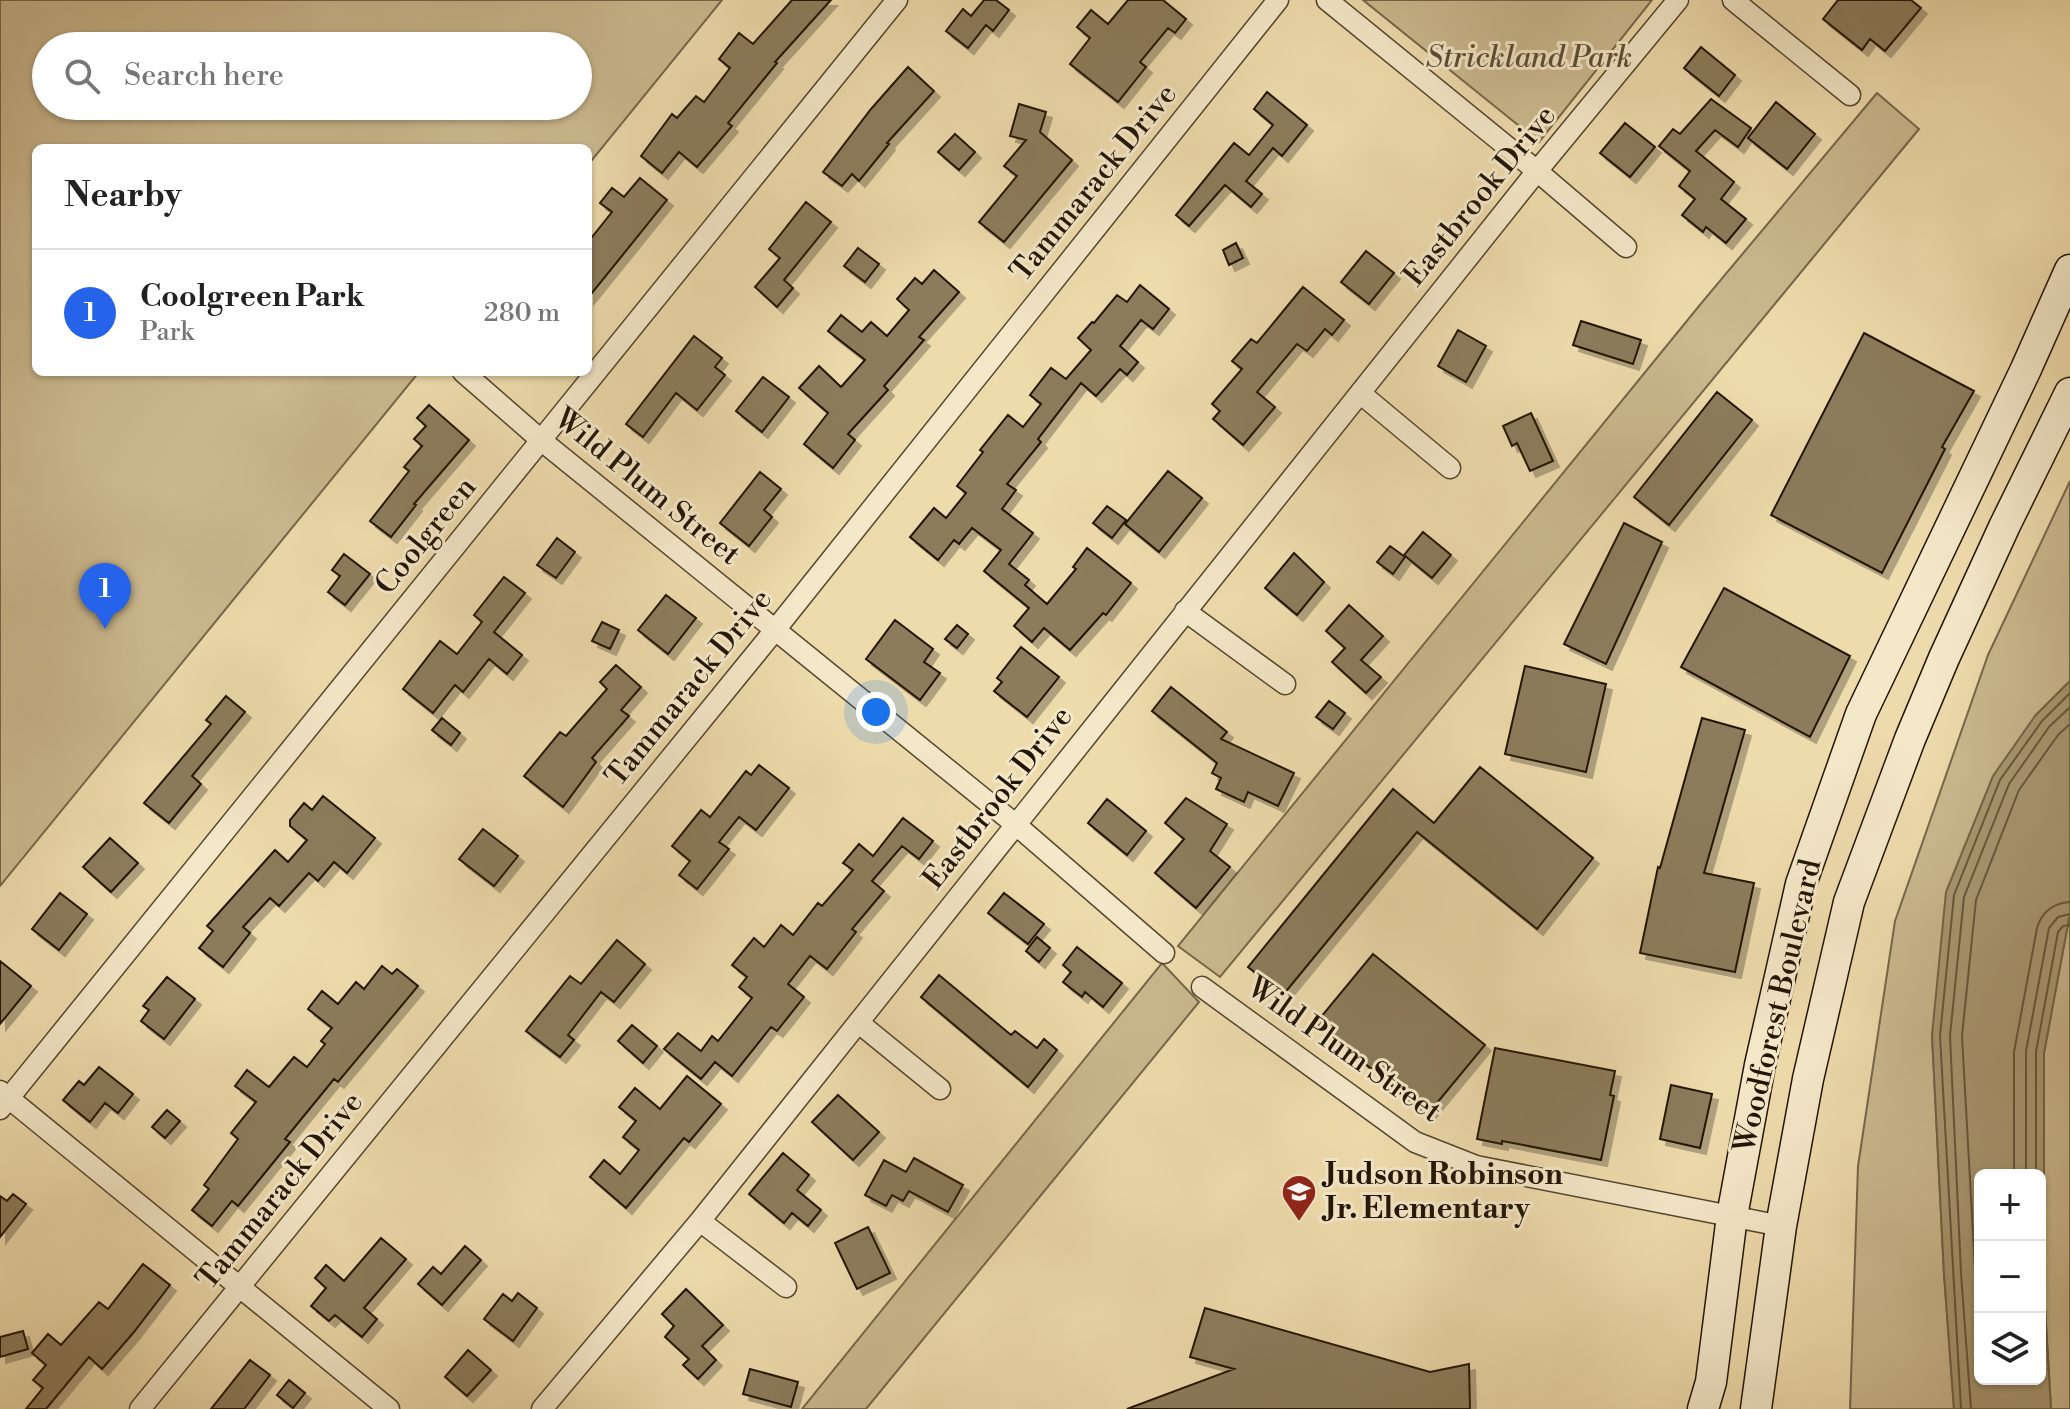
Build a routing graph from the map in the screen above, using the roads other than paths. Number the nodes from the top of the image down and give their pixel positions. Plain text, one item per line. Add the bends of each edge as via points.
1 (897, 0) edge
2 (1278, 0) edge
3 (1327, 0) edge
4 (1678, 0) edge
5 (1733, 0) edge
6 (1850, 95) dead end
7 (1537, 171) junction
8 (1626, 247) dead end
9 (2070, 270) edge
10 (468, 376) edge
11 (1360, 393) junction
12 (2070, 393) edge
13 (542, 441) junction
14 (1450, 468) dead end
15 (1185, 611) junction
16 (775, 630) junction
17 (1899, 634) junction
18 (1944, 658) junction
19 (1285, 684) dead end
20 (1015, 824) junction
21 (1164, 953) dead end
22 (1202, 987) dead end
23 (859, 1023) junction
24 (940, 1089) dead end
25 (3, 1099) edge
26 (1732, 1216) junction
27 (700, 1221) junction
28 (1781, 1226) junction
29 (240, 1287) junction
30 (786, 1287) dead end
31 (140, 1409) edge
32 (389, 1409) edge
33 (542, 1409) edge
34 (1703, 1409) edge
35 (1756, 1409) edge

1 - 13 street, Coolgreen
2 - 16 street, Tammarack Drive
3 - 7 street
4 - 7 street, Eastbrook Drive
5 - 6 street
7 - 8 street
7 - 11 street, Eastbrook Drive
9 - 17 main road, Woodforest Boulevard
10 - 13 street, Wild Plum Street
11 - 14 street
11 - 15 street, Eastbrook Drive
12 - 18 main road, Woodforest Boulevard
13 - 16 street, Wild Plum Street
13 - 25 street, Coolgreen
15 - 19 street
15 - 20 street, Eastbrook Drive
16 - 20 street, Wild Plum Street
16 - 29 street, Tammarack Drive
17 - 18 main road
17 - 26 main road, Woodforest Boulevard via 1861,714 1801,884
18 - 28 main road, Woodforest Boulevard via 1849,902
20 - 21 street, Wild Plum Street
20 - 23 street, Eastbrook Drive
22 - 26 street, Wild Plum Street via 1415,1142 1476,1166
23 - 24 street
23 - 27 street, Eastbrook Drive
25 - 29 street
26 - 28 street, Wild Plum Street
26 - 34 main road, Woodforest Boulevard
27 - 30 street
27 - 33 street, Eastbrook Drive
28 - 35 main road, Woodforest Boulevard
29 - 31 street, Tammarack Drive
29 - 32 street

